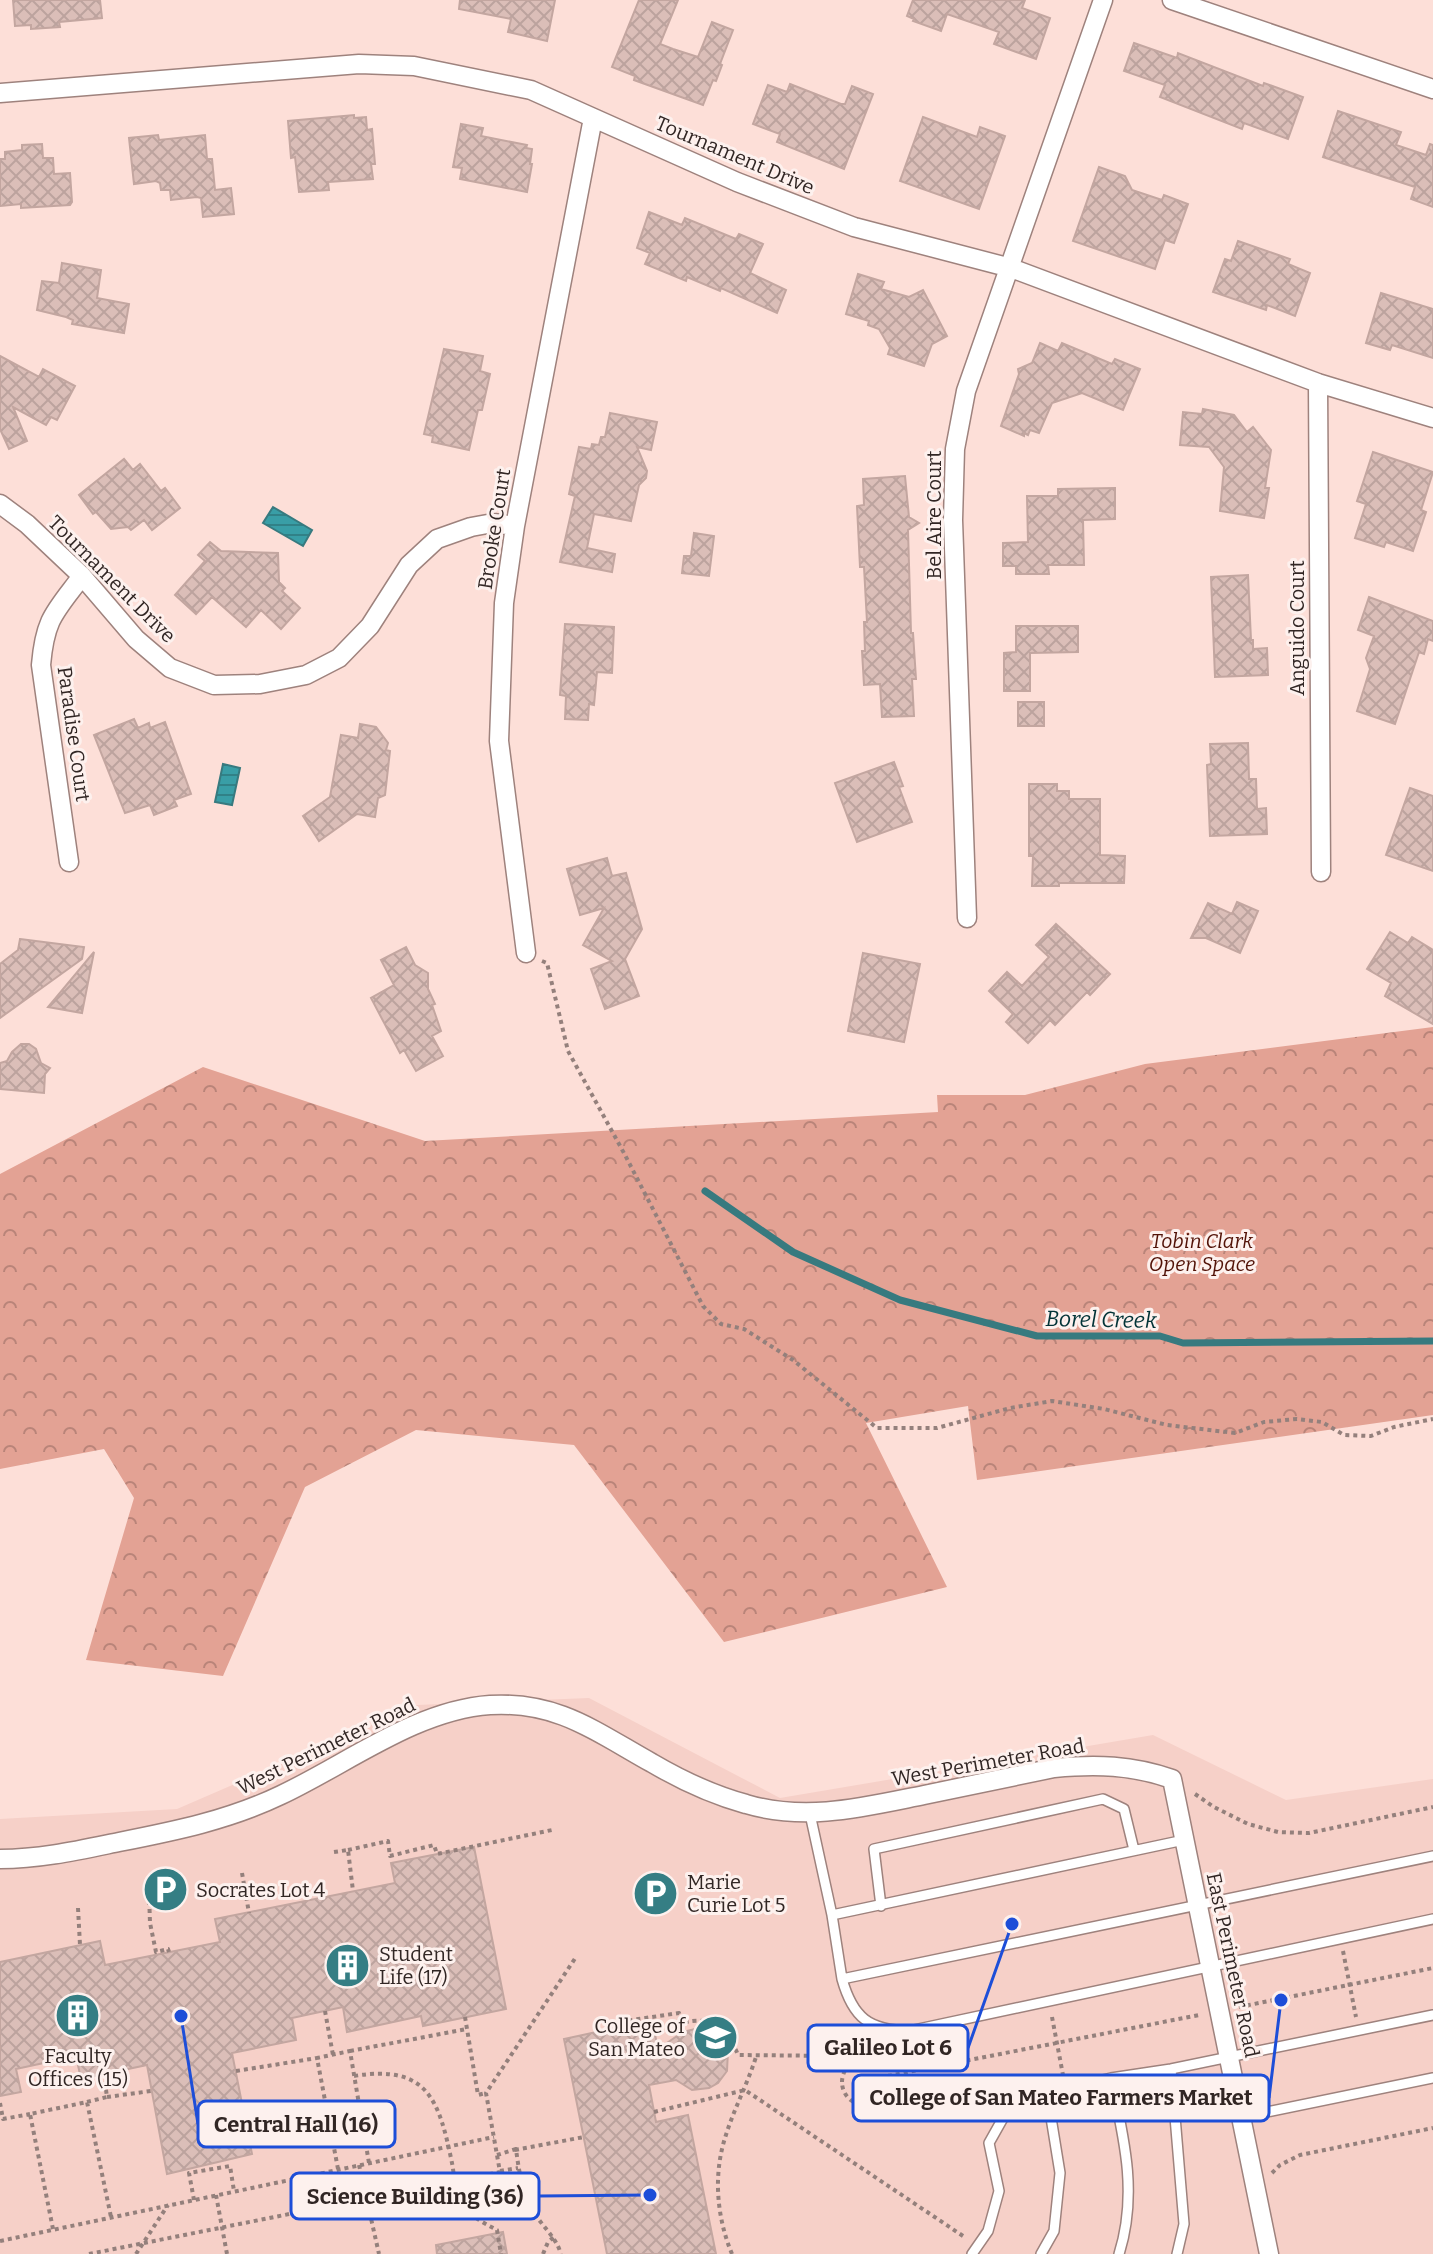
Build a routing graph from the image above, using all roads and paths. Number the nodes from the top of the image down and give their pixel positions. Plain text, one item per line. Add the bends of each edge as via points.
1 (1103, 0) edge
2 (1172, 0) edge
3 (1433, 89) edge
4 (0, 93) edge
5 (593, 118) junction
6 (1011, 268) junction
7 (1318, 383) junction
8 (1433, 418) edge
9 (0, 504) edge
10 (515, 526) junction
11 (82, 576) junction
12 (69, 862) dead end
13 (1321, 872) dead end
14 (967, 918) dead end
15 (526, 953) joint
16 (1433, 1419) edge
17 (1172, 1779) joint
18 (810, 1814) junction
19 (552, 1830) dead end
20 (1184, 1840) junction
21 (348, 1850) junction
22 (1134, 1850) junction
23 (334, 1852) dead end
24 (1433, 1856) edge
25 (0, 1859) edge
26 (242, 1873) dead end
27 (353, 1891) dead end
28 (149, 1893) dead end
29 (1199, 1904) junction
30 (881, 1906) junction
31 (78, 1908) dead end
32 (249, 1913) dead end
33 (832, 1915) junction
34 (1433, 1919) edge
35 (1340, 1938) junction
36 (80, 1945) dead end
37 (169, 1952) dead end
38 (576, 1957) dead end
39 (1208, 1966) junction
40 (1433, 1968) edge
41 (842, 1979) junction
42 (1349, 1985) junction
43 (1048, 2001) junction
44 (1220, 2010) junction
45 (325, 2011) dead end
46 (1433, 2015) edge
47 (465, 2017) dead end
48 (620, 2027) dead end
49 (467, 2029) junction
50 (1359, 2031) junction
51 (1058, 2043) junction
52 (350, 2051) junction
53 (333, 2055) junction
54 (756, 2057) junction
55 (1230, 2057) junction
56 (317, 2058) junction
57 (851, 2063) junction
58 (1171, 2069) junction
59 (236, 2071) dead end
60 (104, 2075) dead end
61 (354, 2076) junction
62 (888, 2076) junction
63 (1111, 2078) junction
64 (1433, 2078) edge
65 (1066, 2089) junction
66 (745, 2090) junction
67 (151, 2091) dead end
68 (486, 2093) junction
69 (1047, 2093) junction
70 (107, 2097) junction
71 (87, 2102) junction
72 (0, 2103) edge
73 (654, 2112) dead end
74 (30, 2114) junction
75 (1242, 2117) junction
76 (2, 2120) edge
77 (1433, 2128) edge
78 (494, 2137) junction
79 (584, 2137) dead end
80 (449, 2146) junction
81 (516, 2149) junction
82 (497, 2153) junction
83 (369, 2163) junction
84 (359, 2165) junction
85 (518, 2168) junction
86 (338, 2169) junction
87 (500, 2172) junction
88 (456, 2181) junction
89 (1270, 2182) dead end
90 (234, 2191) junction
91 (216, 2195) junction
92 (367, 2199) junction
93 (194, 2200) junction
94 (168, 2205) junction
95 (111, 2217) junction
96 (222, 2227) junction
97 (53, 2229) junction
98 (554, 2237) junction
99 (0, 2241) edge
100 (144, 2242) junction
101 (975, 2250) edge
102 (89, 2254) edge
103 (136, 2254) edge
104 (227, 2254) edge
105 (379, 2254) edge
106 (501, 2254) edge
107 (543, 2254) edge
108 (561, 2254) edge
109 (732, 2254) edge
110 (1041, 2254) edge
111 (1119, 2254) edge
112 (1177, 2254) edge
113 (1269, 2254) edge

1 - 6 street, Bel Aire Court
2 - 3 street
4 - 5 street, Tournament Drive via 359,64 414,66 531,90
5 - 6 street, Tournament Drive via 854,227
5 - 10 street, Brooke Court
6 - 7 street, Tournament Drive
6 - 14 street, Bel Aire Court via 966,391 955,449
7 - 8 street, Tournament Drive
7 - 13 street, Anguido Court
9 - 11 street, Tournament Drive
10 - 11 street, Tournament Drive via 493,523 437,539 409,565 370,626 339,658 306,675 260,684 214,685 170,668 136,639
10 - 15 street, Brooke Court via 504,603 499,741
11 - 12 street, Paradise Court via 48,621 41,665
15 - 16 path via 547,963 568,1051 703,1306 721,1324 744,1329 793,1360 877,1428 937,1428 1052,1401 1235,1433 1264,1422 1297,1419 1322,1422 1344,1435 1371,1436
17 - 18 street, West Perimeter Road via 1116,1765 1084,1765
17 - 20 street, East Perimeter Road
18 - 25 street, West Perimeter Road via 779,1812 710,1792 553,1711 493,1705 442,1714 226,1818 53,1855
18 - 33 lane
19 - 21 path via 437,1854 434,1845 390,1856 388,1841
20 - 22 lane
20 - 29 street, East Perimeter Road
21 - 23 path
21 - 27 path
22 - 30 lane
22 - 30 lane via 1124,1809 1103,1799 874,1849
24 - 29 lane
26 - 32 path
28 - 37 path via 156,1952
29 - 39 street, East Perimeter Road
29 - 41 lane
30 - 33 lane
31 - 36 path
33 - 41 lane
34 - 35 lane
35 - 39 lane
35 - 42 path
38 - 68 path
39 - 43 lane
39 - 44 street, East Perimeter Road
40 - 42 path
41 - 43 lane via 848,2001 863,2019 886,2030 909,2031
42 - 44 path
42 - 50 path
43 - 51 path
44 - 51 path
44 - 55 street, East Perimeter Road
45 - 53 path
46 - 50 lane
47 - 49 path
48 - 54 path via 618,2022 679,2013 682,2023 695,2020 720,2026 738,2055
49 - 52 path
49 - 68 path via 478,2095
50 - 55 lane
51 - 62 path
51 - 65 path
52 - 53 path
52 - 61 path
53 - 56 path
54 - 57 path via 840,2056
54 - 66 path
55 - 58 lane
55 - 75 street, East Perimeter Road
56 - 59 path
56 - 86 path
57 - 62 path via 874,2061
57 - 62 path via 842,2077 844,2093 854,2103 868,2107 882,2099
58 - 63 lane
58 - 112 lane via 1184,2224
60 - 70 path
61 - 80 path via 384,2072 418,2084 440,2110
61 - 83 path
63 - 65 lane
63 - 111 lane via 1128,2167 1126,2232
64 - 75 lane
65 - 69 lane
66 - 73 path
66 - 101 path
66 - 109 path via 719,2167 721,2223
67 - 70 path
68 - 78 path
69 - 101 lane via 1007,2111 989,2143 999,2191 988,2231
69 - 110 lane via 1060,2173 1054,2231
70 - 71 path
71 - 74 path
71 - 95 path
72 - 76 path
74 - 76 path
74 - 97 path
75 - 113 street, East Perimeter Road
77 - 89 path via 1300,2155 1280,2165
78 - 80 path
78 - 82 path
79 - 81 path
80 - 83 path
80 - 88 path
81 - 82 path
81 - 85 path
82 - 87 path
83 - 84 path
84 - 86 path
84 - 92 path
85 - 87 path
85 - 98 path via 534,2214
86 - 90 path
87 - 88 path
88 - 92 path
88 - 106 path via 467,2210 497,2230
90 - 91 path
90 - 93 path via 230,2166 216,2166 189,2173
91 - 93 path
91 - 96 path
92 - 96 path
92 - 105 path
93 - 94 path
94 - 95 path
94 - 100 path
95 - 97 path
96 - 100 path
96 - 104 path
97 - 99 path
98 - 107 path
98 - 108 path
100 - 102 path
100 - 103 path

